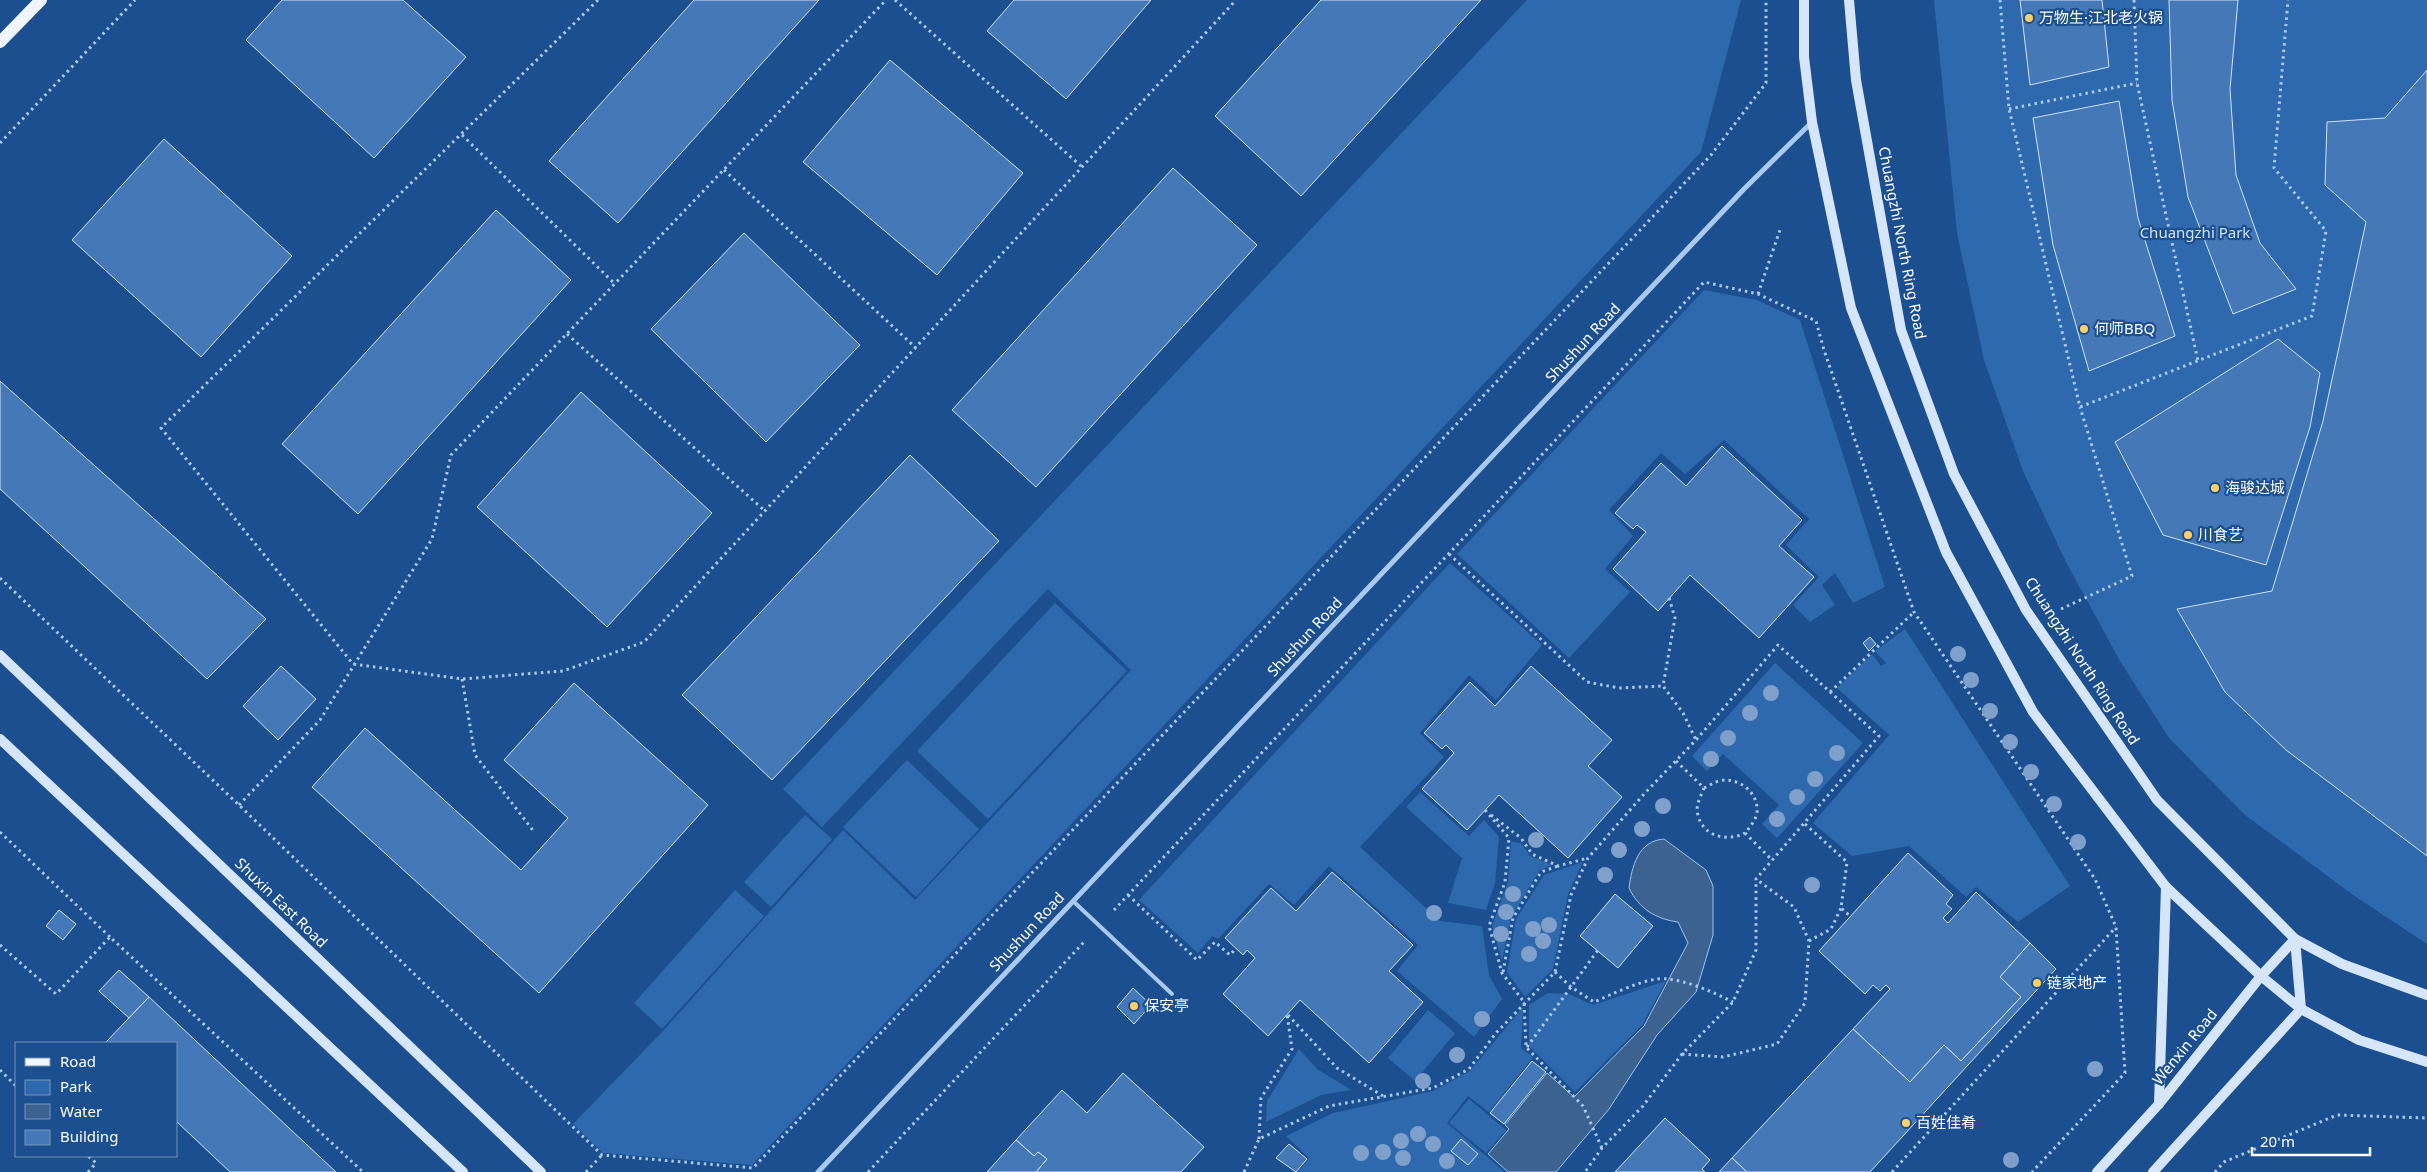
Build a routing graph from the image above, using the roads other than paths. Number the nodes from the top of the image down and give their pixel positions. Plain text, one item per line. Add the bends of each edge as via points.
1 (41, 0) edge
2 (1804, 0) edge
3 (1849, 0) edge
4 (0, 42) edge
5 (1812, 122) junction
6 (0, 655) edge
7 (0, 739) edge
8 (2166, 887) junction
9 (1073, 901) junction
10 (2296, 939) junction
11 (2261, 976) junction
12 (1172, 994) dead end
13 (2427, 995) edge
14 (2301, 1009) junction
15 (2427, 1062) edge
16 (2159, 1104) junction
17 (464, 1172) edge
18 (542, 1172) edge
19 (818, 1172) edge
20 (2096, 1172) edge
21 (2153, 1172) edge

1 - 4 main road
2 - 5 main road via 1804,57
3 - 10 main road, Chuangzhi North Ring Road via 1856,80 1901,330 1954,474 2026,610 2157,800
5 - 8 main road via 1851,308 1946,552 2033,712
5 - 9 street, Shushun Road via 1744,189
6 - 18 main road, Shuxin East Road
7 - 17 main road
8 - 11 main road
8 - 16 main road
9 - 12 lane
9 - 19 street, Shushun Road
10 - 11 main road, Wenxin Road
10 - 13 main road, Chuangzhi North Ring Road via 2342,964
10 - 14 main road
11 - 14 main road
11 - 16 main road, Wenxin Road
14 - 15 main road via 2359,1040
14 - 21 main road
16 - 20 main road, Wenxin Road

